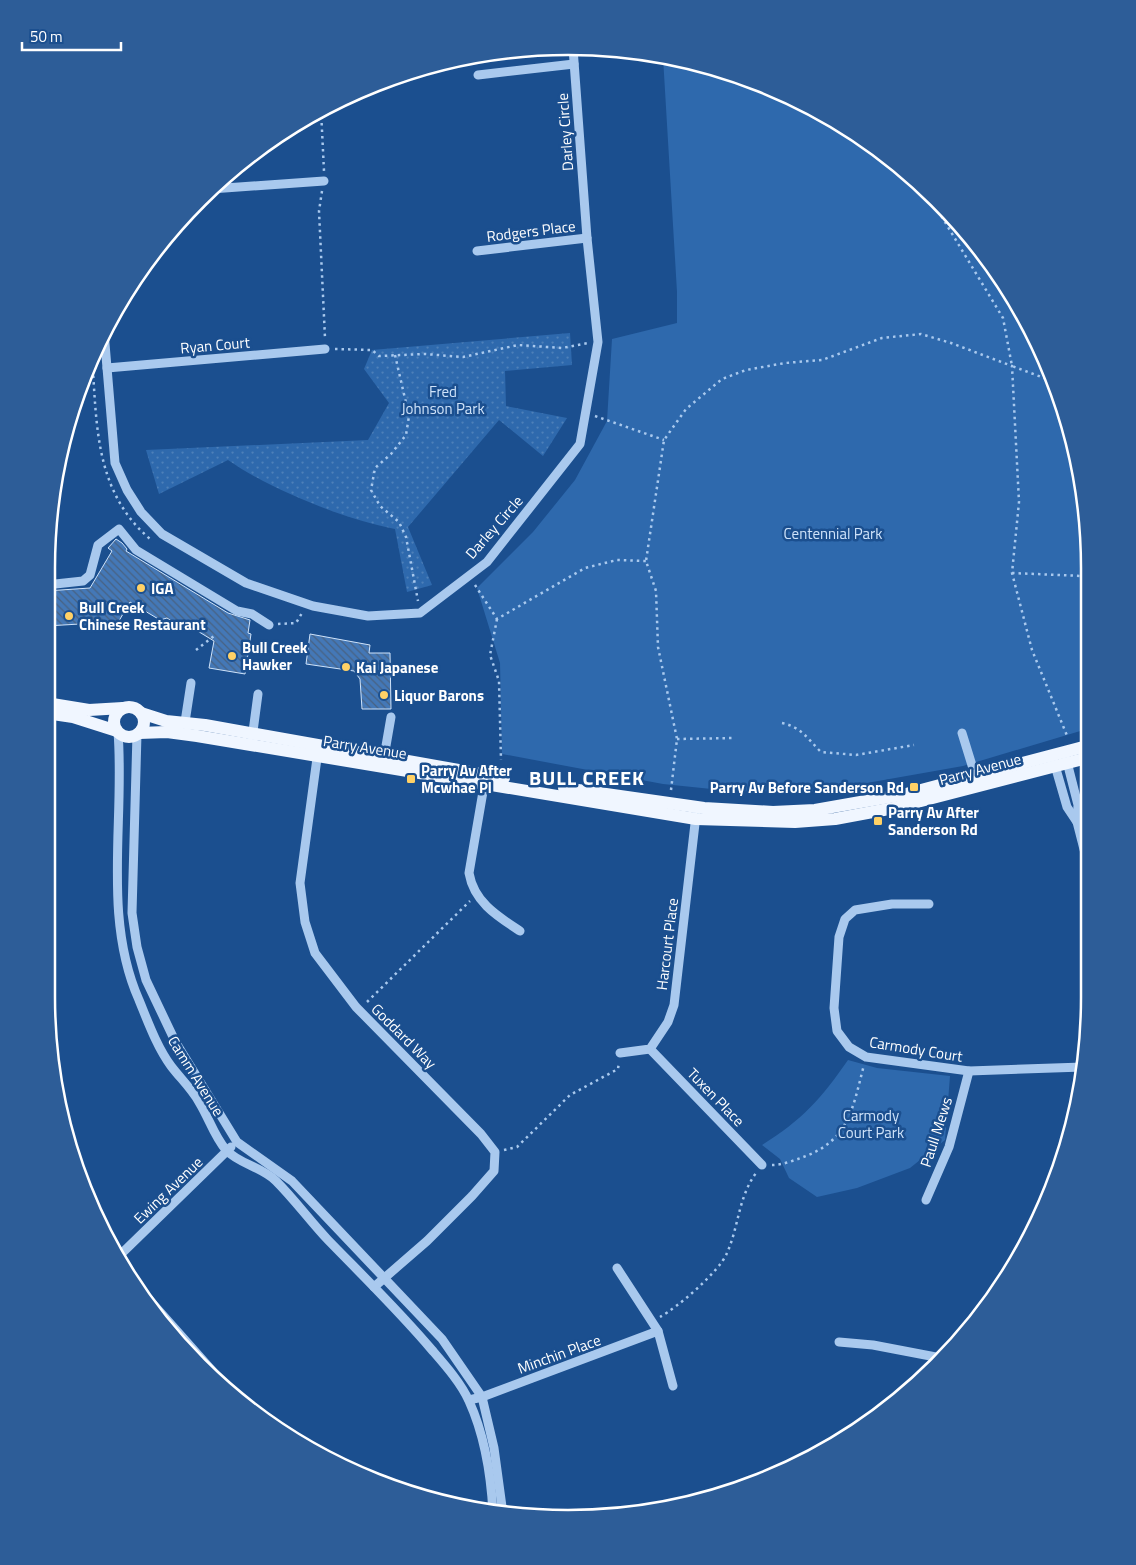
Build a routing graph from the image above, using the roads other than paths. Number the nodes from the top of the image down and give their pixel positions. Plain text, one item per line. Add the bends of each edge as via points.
1 (573, 55) edge
2 (574, 64) junction
3 (478, 75) dead end
4 (324, 180) road end
5 (223, 188) edge
6 (587, 238) junction
7 (477, 251) dead end
8 (105, 347) edge
9 (325, 349) road end
10 (107, 368) junction
11 (55, 584) edge
12 (269, 625) road end
13 (191, 683) dead end
14 (258, 694) dead end
15 (55, 704) edge
16 (123, 708) junction
17 (141, 712) junction
18 (55, 714) edge
19 (391, 718) dead end
20 (185, 722) junction
21 (117, 732) junction
22 (962, 733) dead end
23 (138, 734) junction
24 (252, 739) junction
25 (1081, 748) edge
26 (318, 751) junction
27 (1062, 756) junction
28 (1081, 758) edge
29 (383, 761) junction
30 (975, 775) junction
31 (485, 779) junction
32 (696, 813) junction
33 (1081, 838) edge
34 (929, 904) dead end
35 (520, 931) dead end
36 (650, 1049) junction
37 (620, 1053) road end
38 (1076, 1067) edge
39 (969, 1071) junction
40 (236, 1142) junction
41 (227, 1151) junction
42 (762, 1165) road end
43 (926, 1200) dead end
44 (123, 1252) edge
45 (617, 1268) dead end
46 (386, 1278) junction
47 (374, 1287) junction
48 (658, 1332) junction
49 (839, 1342) dead end
50 (934, 1357) edge
51 (673, 1386) dead end
52 (482, 1397) junction
53 (469, 1400) junction
54 (493, 1504) edge
55 (502, 1506) edge

1 - 2 street, Darley Circle
2 - 3 street
2 - 6 street, Darley Circle
4 - 5 street
6 - 7 street, Rodgers Place
6 - 10 street, Darley Circle via 598,342 580,444 487,562 420,613 368,616 313,606 246,582 162,534 141,512 115,463
8 - 10 street
9 - 10 street, Ryan Court
11 - 12 street via 84,581 90,575 98,545 118,529 136,550 237,610 252,614
13 - 20 street
14 - 24 street
15 - 16 main road via 89,710
16 - 17 main road
16 - 21 main road via 115,716
17 - 20 main road, Parry Avenue via 166,721
17 - 23 main road via 144,725
18 - 21 main road
19 - 29 street
20 - 24 main road, Parry Avenue
21 - 23 main road via 127,737
21 - 41 street, Camm Avenue via 121,761 118,898 123,948 137,997 170,1065 190,1087
22 - 30 street
23 - 24 main road, Parry Avenue via 167,732
23 - 40 street, Camm Avenue via 132,913 137,946 146,980 175,1041
24 - 26 main road, Parry Avenue
25 - 27 main road, Parry Avenue
26 - 29 main road, Parry Avenue
26 - 46 street, Goddard Way via 300,883 305,922 315,953 359,1010 495,1152 494,1171 433,1236
27 - 28 main road, Parry Avenue
27 - 30 main road, Parry Avenue
27 - 32 main road, Parry Avenue via 894,808 835,819 795,822
27 - 33 street via 1078,805 1077,822
29 - 31 main road, Parry Avenue
30 - 32 main road, Parry Avenue via 890,798 824,809
31 - 32 main road, Parry Avenue
31 - 35 street via 470,873 471,886 491,912
32 - 36 street, Harcourt Place via 674,1005 668,1022
34 - 39 street, Carmody Court via 892,904 855,910 845,919 839,937 834,981 837,1031 849,1047 866,1057
36 - 37 street
36 - 42 street, Tuxen Place
38 - 39 street, Carmody Court
39 - 43 street, Paull Mews via 949,1147
40 - 41 street, Ewing Avenue
40 - 46 street, Camm Avenue via 292,1182
41 - 44 street, Ewing Avenue
41 - 47 street, Camm Avenue via 275,1179
45 - 48 street
46 - 47 street
46 - 52 street, Camm Avenue via 442,1338
47 - 53 street, Camm Avenue via 446,1366
48 - 51 street
48 - 52 street, Minchin Place
49 - 50 street
52 - 53 street, Minchin Place
52 - 55 street, Camm Avenue via 494,1448
53 - 54 street, Camm Avenue via 485,1450

